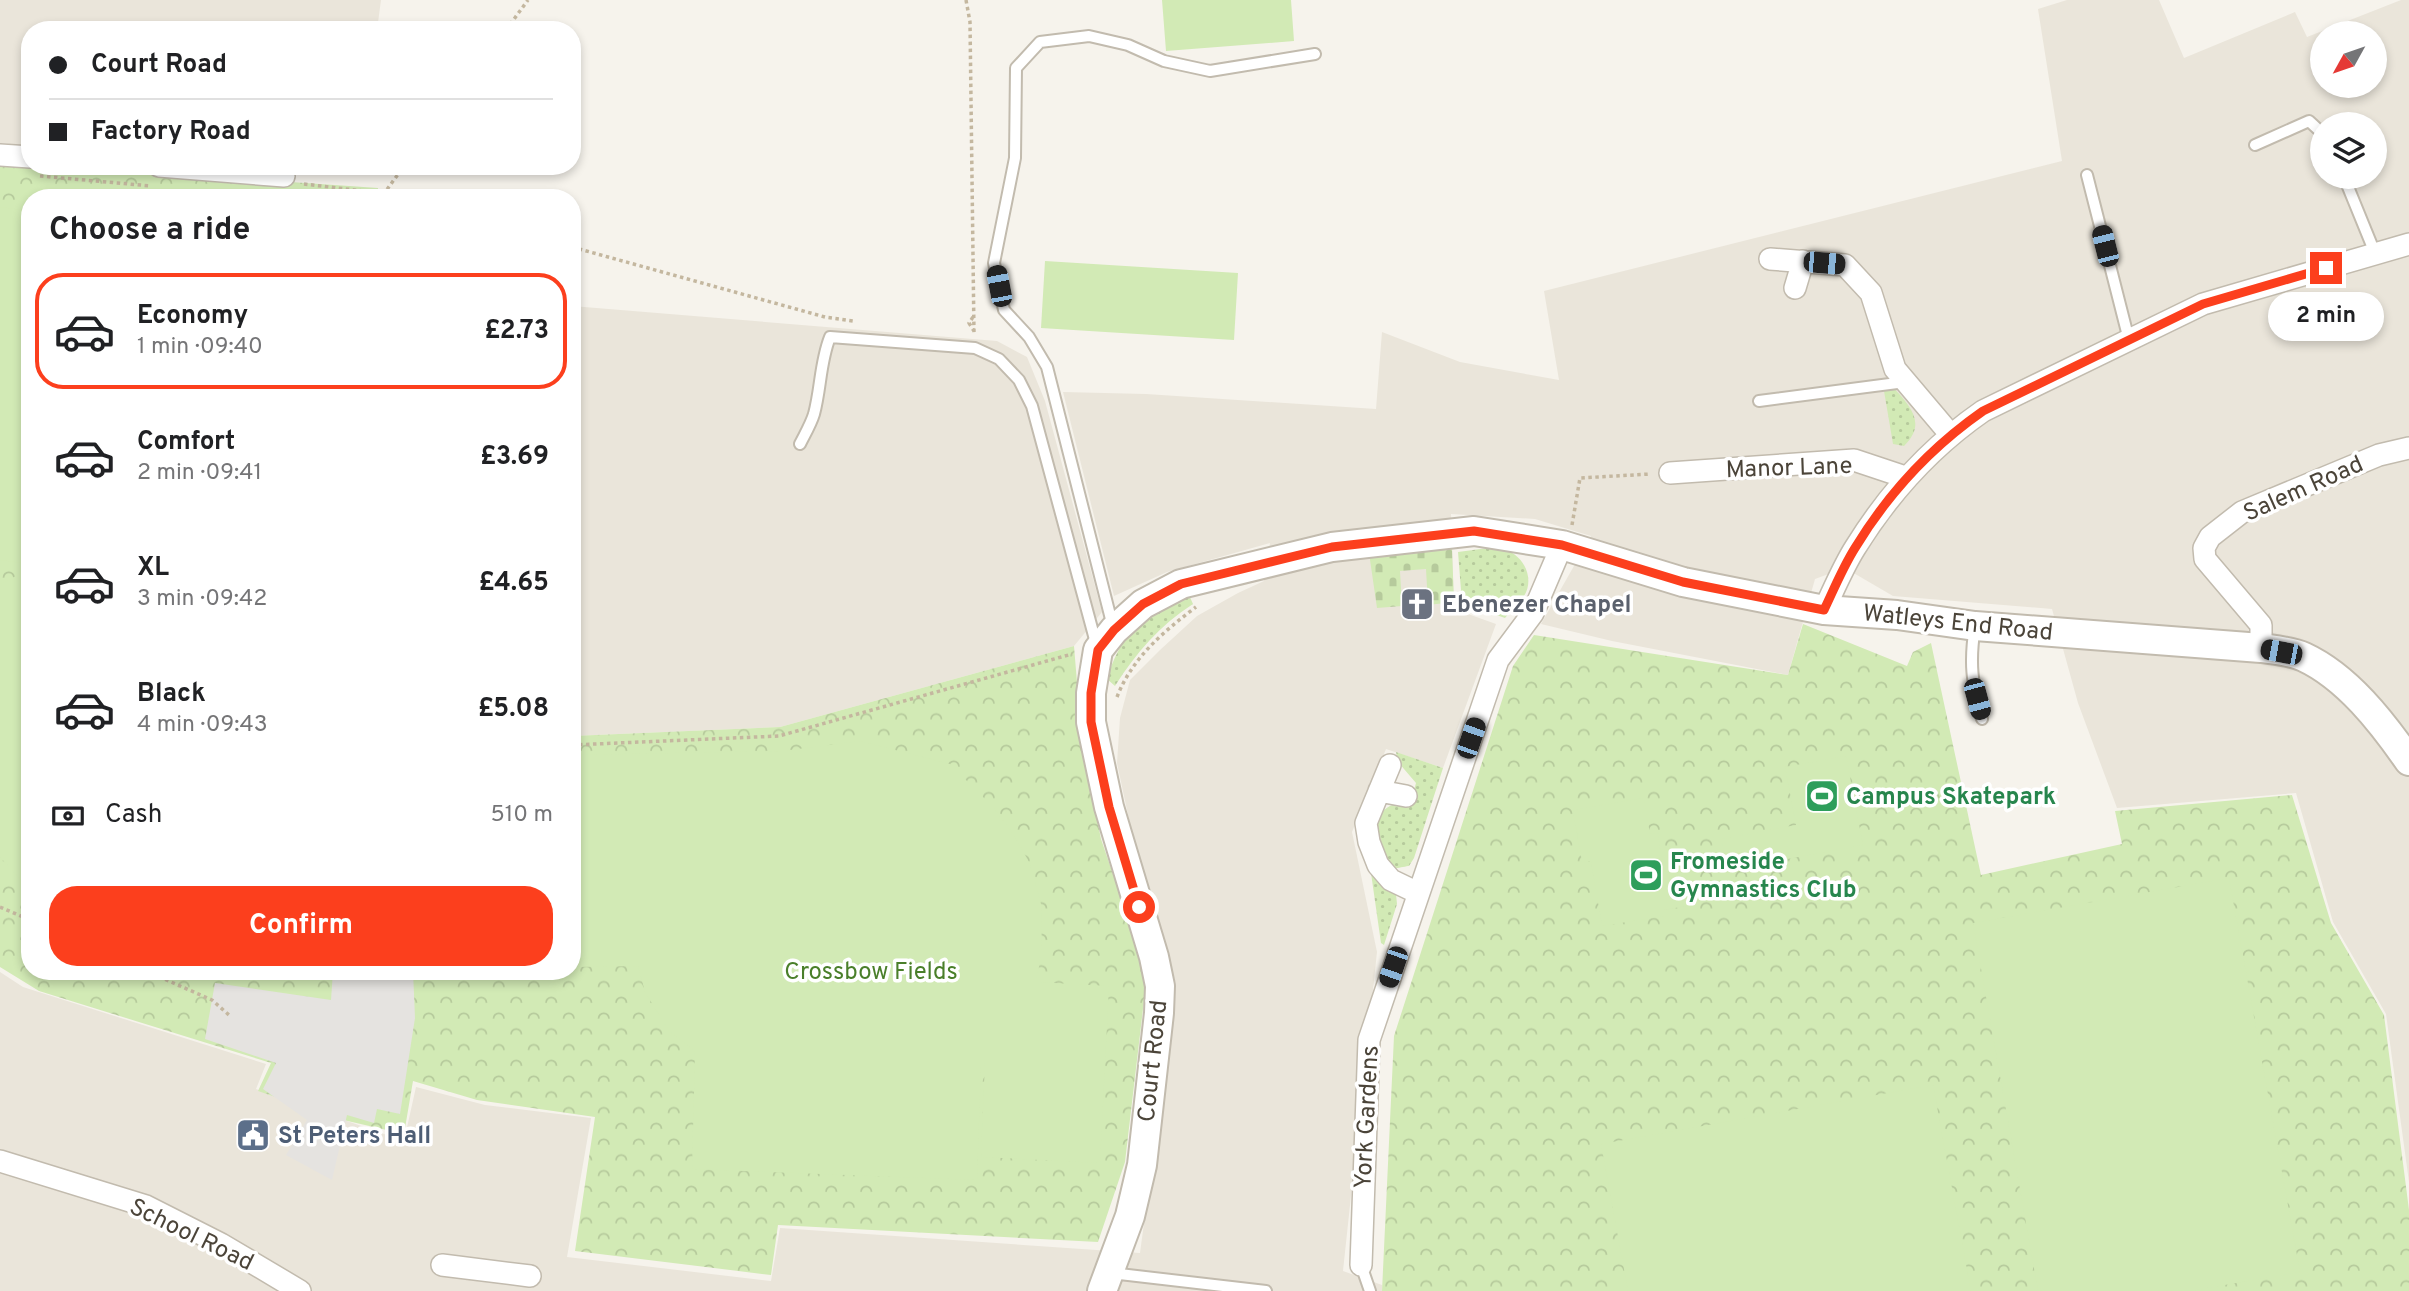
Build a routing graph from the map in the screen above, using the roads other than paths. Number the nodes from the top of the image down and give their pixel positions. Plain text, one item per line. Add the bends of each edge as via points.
1 (1315, 54) dead end
2 (2310, 122) edge
3 (2255, 145) dead end
4 (0, 155) edge
5 (21, 163) edge
6 (259, 175) edge
7 (284, 176) road end
8 (2087, 176) dead end
9 (2349, 189) edge
10 (2409, 244) edge
11 (2375, 253) junction
12 (1770, 259) dead end
13 (1802, 261) junction
14 (1795, 288) dead end
15 (2129, 340) junction
16 (1906, 382) junction
17 (1759, 401) dead end
18 (1950, 434) junction
19 (800, 444) dead end
20 (2409, 448) edge
21 (1670, 473) road end
22 (1905, 477) junction
23 (1565, 546) junction
24 (1824, 610) junction
25 (1975, 626) junction
26 (1106, 640) junction
27 (2261, 648) junction
28 (1982, 719) dead end
29 (2409, 761) edge
30 (1390, 765) dead end
31 (1379, 791) junction
32 (1406, 796) dead end
33 (1418, 893) junction
34 (0, 1161) edge
35 (442, 1265) dead end
36 (1361, 1265) joint
37 (530, 1276) dead end
38 (488, 1281) edge
39 (1105, 1282) edge
40 (300, 1291) edge
41 (1266, 1291) edge
42 (1370, 1291) edge

1 - 26 lane via 1210,71 1089,36 1040,42 1016,68 1015,158 995,263 1004,310 1047,367
2 - 3 lane
4 - 5 street
6 - 7 street
8 - 15 lane
9 - 11 lane
10 - 11 street
11 - 15 street via 2203,304
12 - 13 street
13 - 14 street
13 - 16 street via 1845,265 1871,293 1895,369
15 - 18 street via 1983,411
16 - 17 lane
16 - 18 street
18 - 22 street
19 - 26 lane via 814,415 822,356 830,337 975,348 999,359 1019,380 1032,406
20 - 27 street, Salem Road via 2379,455 2242,513 2210,537 2205,559 2261,625
21 - 22 street, Manor Lane via 1854,460
22 - 24 street via 1855,548
23 - 24 street, Watleys End Road via 1683,582
23 - 26 street, Watleys End Road via 1474,531 1332,547 1181,584 1143,604
23 - 33 street, York Gardens via 1533,613 1498,660
24 - 25 street, Watleys End Road
25 - 27 street, Watleys End Road
25 - 28 lane via 1972,679
26 - 39 street, Court Road via 1091,693 1091,722 1109,807 1160,986 1142,1165 1130,1216
27 - 29 street, Watleys End Road via 2301,656 2330,671
30 - 31 street
31 - 32 street
31 - 33 street via 1366,823 1378,866 1391,880
33 - 36 street, York Gardens via 1368,1040
34 - 40 street, School Road via 146,1206
35 - 38 street
36 - 42 lane
37 - 38 street
39 - 41 lane

